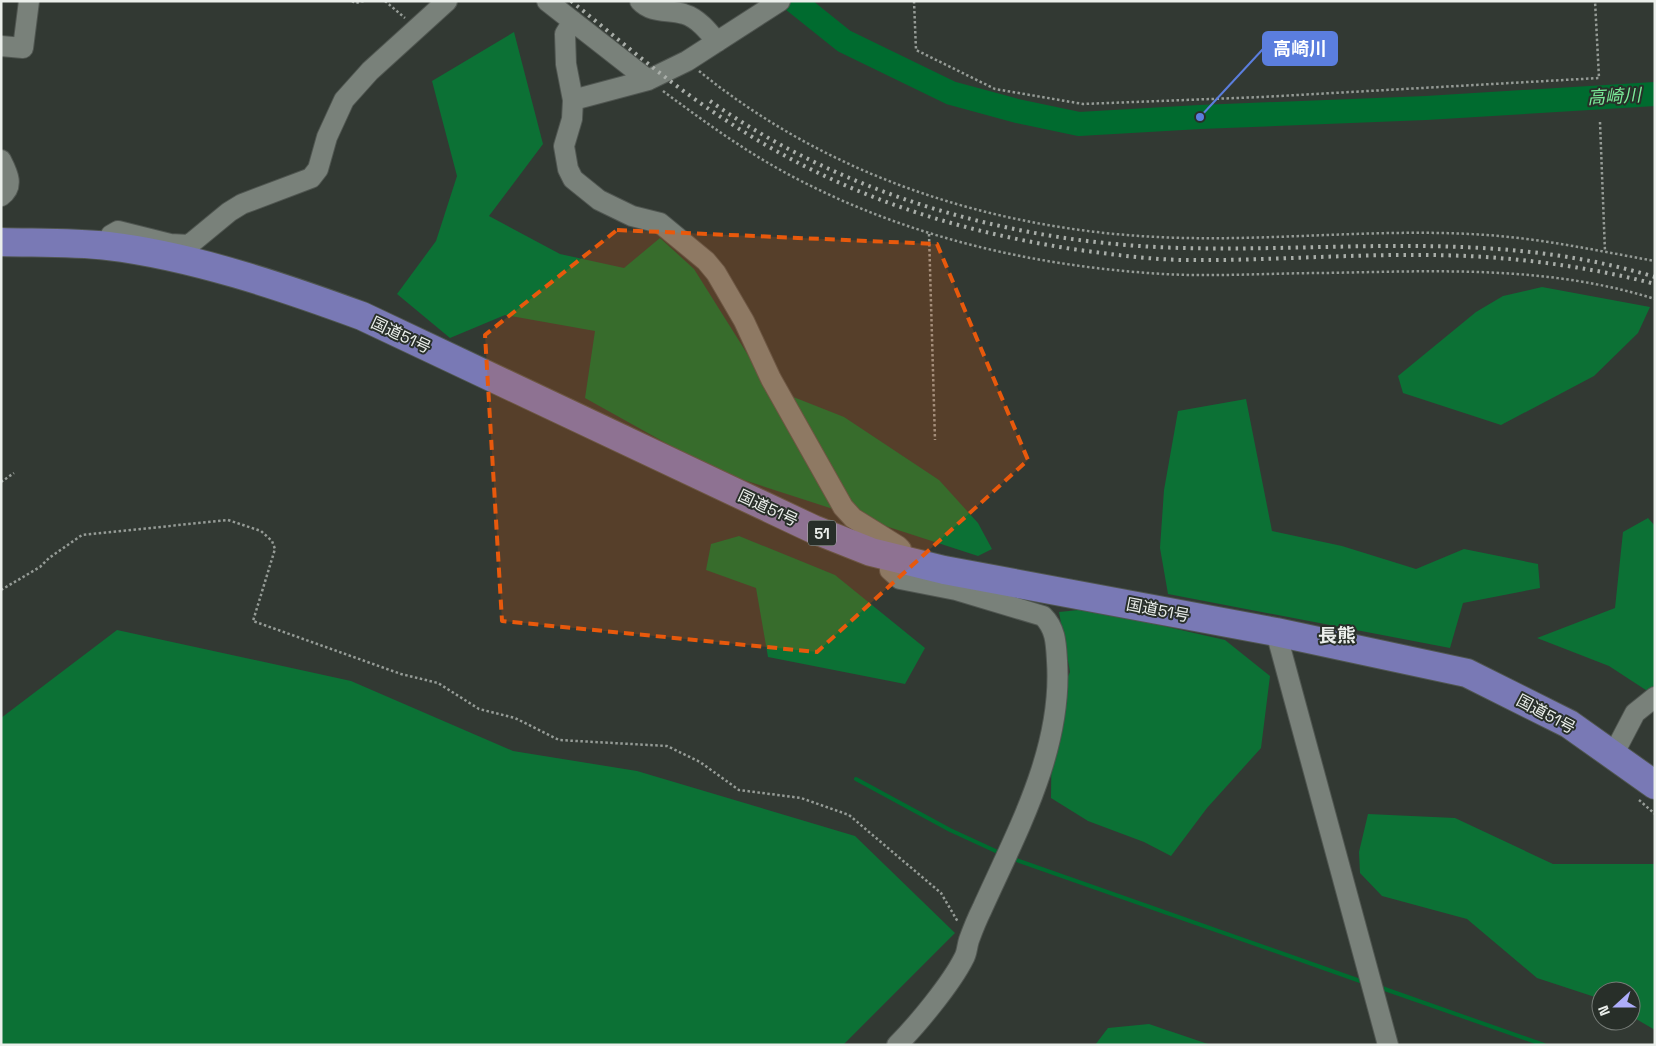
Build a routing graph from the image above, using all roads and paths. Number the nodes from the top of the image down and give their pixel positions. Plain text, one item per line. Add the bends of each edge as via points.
1 (29, 1) edge
2 (352, 1) edge
3 (364, 1) edge
4 (385, 1) edge
5 (447, 1) edge
6 (547, 1) edge
7 (640, 1) edge
8 (914, 1) edge
9 (1595, 1) edge
10 (776, 4) edge
11 (573, 21) junction
12 (417, 27) junction
13 (717, 42) junction
14 (1, 46) edge
15 (687, 61) junction
16 (648, 80) junction
17 (573, 100) junction
18 (1600, 122) dead end
19 (1, 160) edge
20 (1, 196) edge
21 (928, 234) junction
22 (1, 242) edge
23 (109, 246) junction
24 (1606, 252) junction
25 (1655, 261) edge
26 (1655, 299) edge
27 (935, 440) dead end
28 (14, 473) dead end
29 (1, 482) edge
30 (895, 558) junction
31 (1, 590) edge
32 (1276, 632) junction
33 (1655, 697) edge
34 (1613, 755) junction
35 (1655, 785) edge
36 (968, 941) junction
37 (897, 1045) edge
38 (1388, 1045) edge

1 - 14 street via 23,48
2 - 3 path
4 - 12 path
5 - 12 street
6 - 11 street
7 - 13 street via 653,10 691,17
8 - 9 path via 916,50 996,89 1083,104 1599,78
10 - 13 street
11 - 16 street
11 - 17 street via 565,34 566,64
12 - 23 street via 344,100 327,137 318,169 311,178 242,204 189,245 170,244 118,231 111,235
13 - 15 street
15 - 16 street
15 - 24 path via 760,116 856,168 940,200 1018,220 1133,236 1487,235
16 - 17 street
16 - 21 path via 695,115 784,172 874,215
17 - 30 street via 572,119 564,146 573,179 607,204 632,216 660,222 706,261 744,321 771,379 843,507 853,518 898,546 901,549
18 - 24 path
19 - 20 street via 9,177 8,188
21 - 26 path via 1018,257 1164,274 1446,270 1530,273
21 - 27 path
22 - 23 highway, 国道51号 / 51
23 - 30 highway, 国道51号 / 51 via 251,278 362,316 814,529
24 - 25 path
28 - 29 path
30 - 32 highway, 国道51号 / 51
30 - 36 street via 890,570 900,579 964,592 1043,616 1051,624 1055,640 1057,706 1051,736 1022,824
31 - 36 path via 40,567 82,535 228,520 261,531 272,541 275,549 252,621 400,674 438,683 479,709 515,718 559,740 667,746 700,762 739,790 801,798 849,815 941,893
32 - 34 highway, 国道51号 / 51 via 1467,674 1569,724
32 - 38 street
33 - 34 street via 1635,713
34 - 35 highway, 国道51号 / 51
36 - 37 street via 964,958

